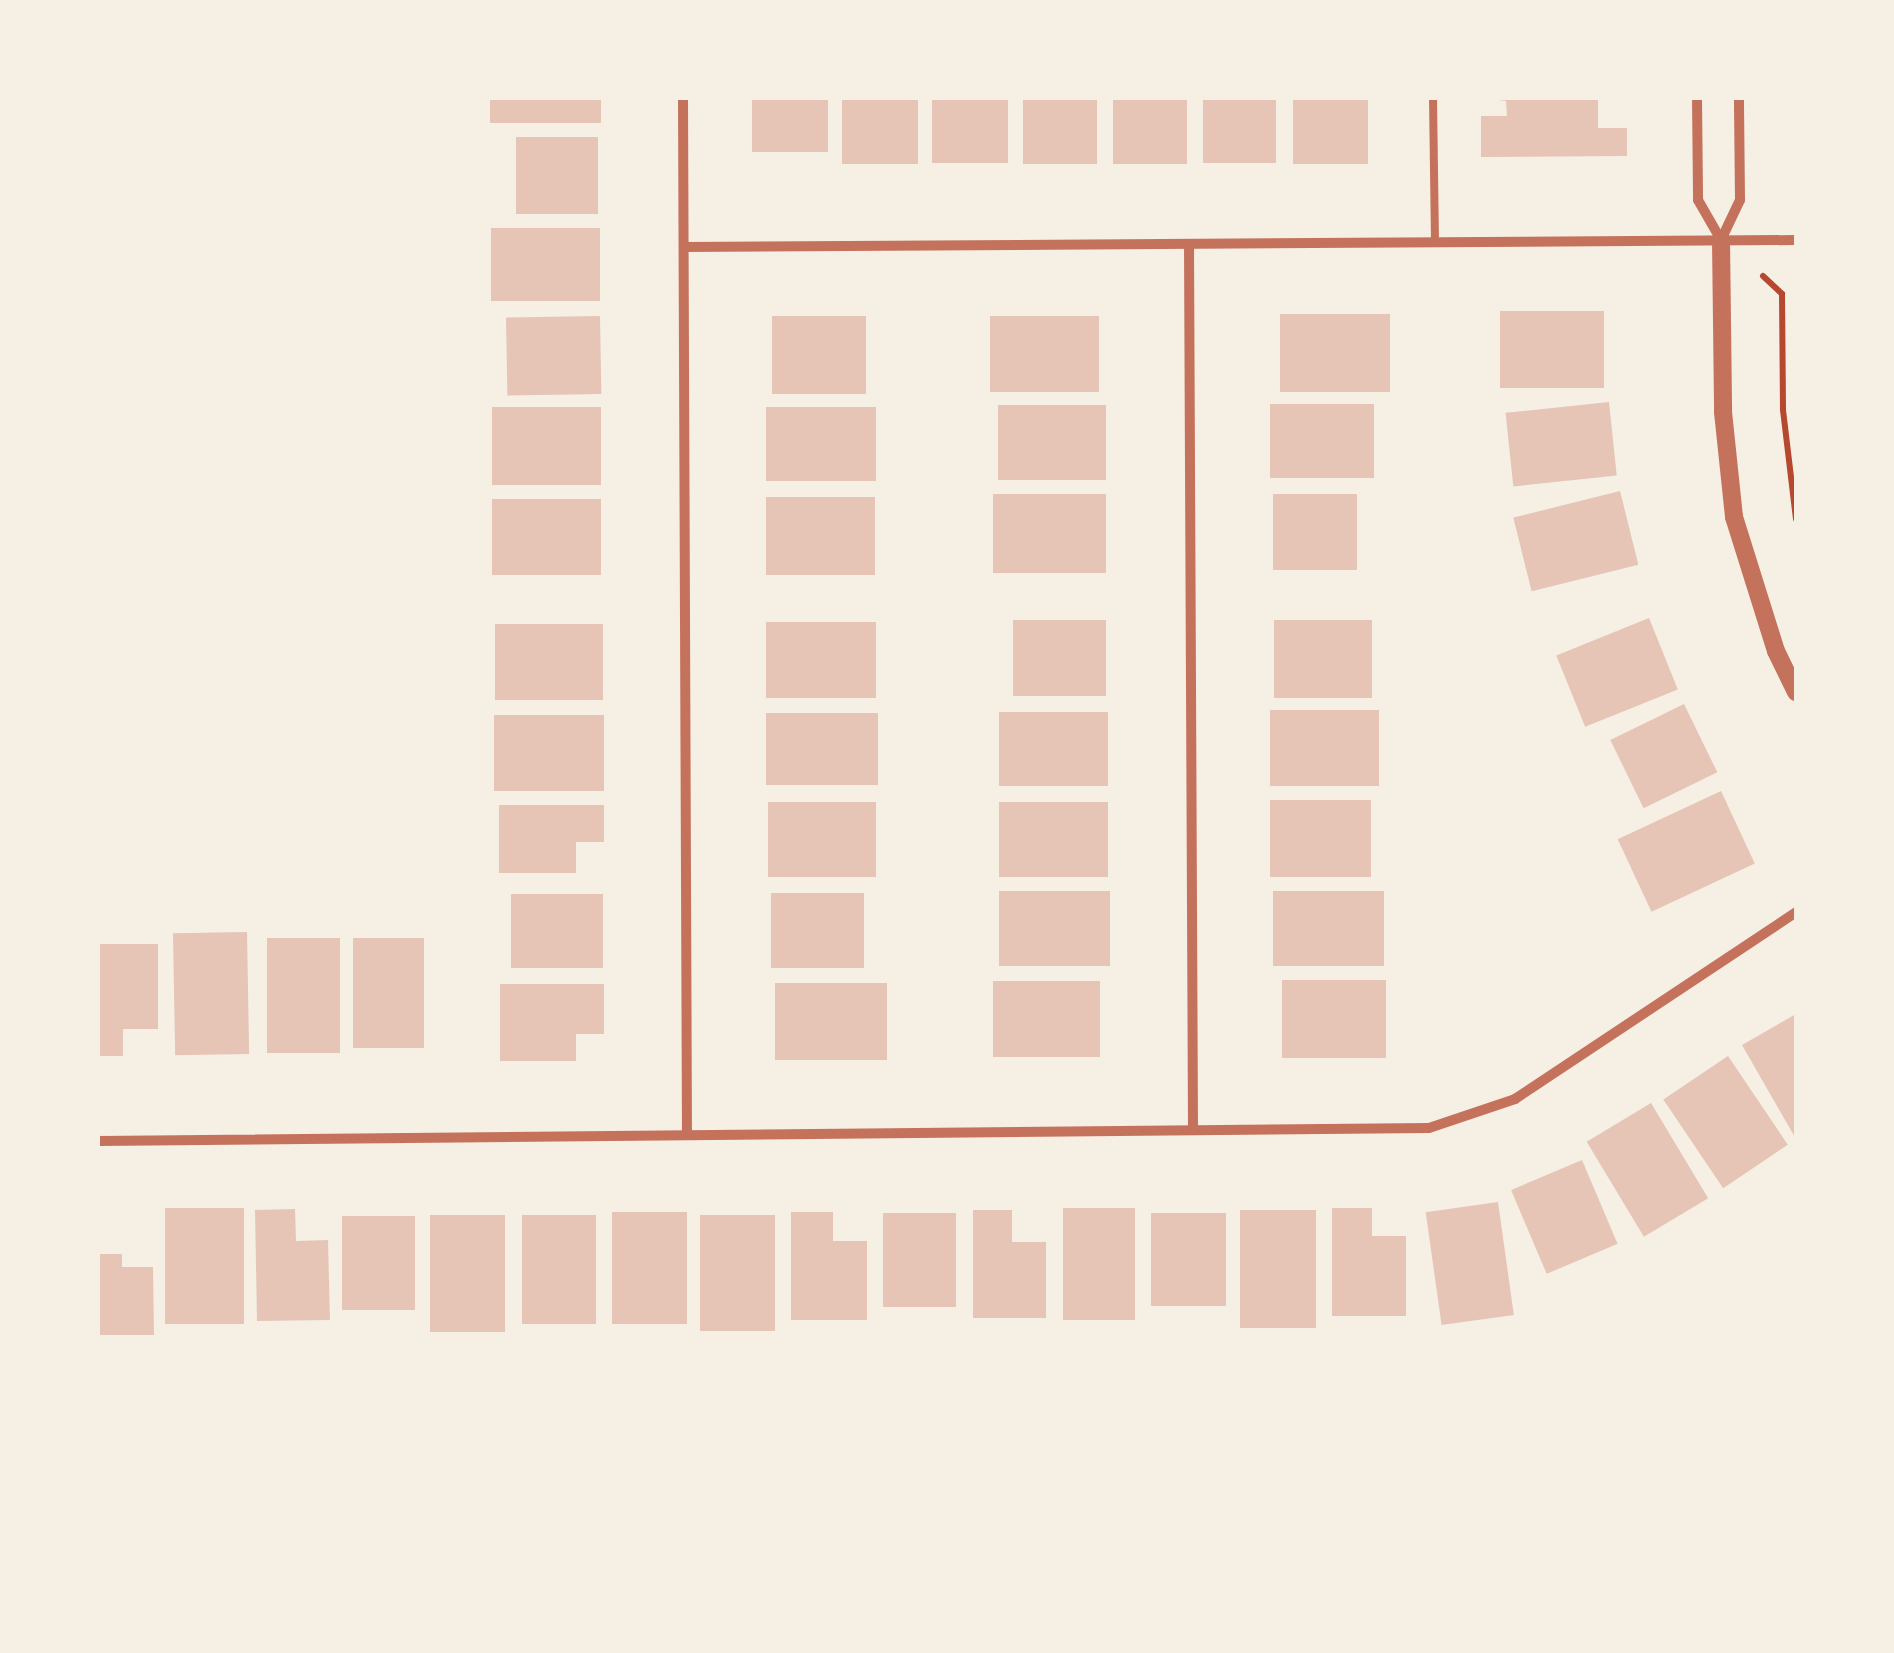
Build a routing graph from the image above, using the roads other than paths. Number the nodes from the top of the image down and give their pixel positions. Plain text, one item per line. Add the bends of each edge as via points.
1 (683, 98) edge
2 (1433, 98) edge
3 (1697, 98) edge
4 (1739, 98) edge
5 (1721, 240) junction
6 (1796, 240) edge
7 (1436, 243) junction
8 (1189, 245) junction
9 (684, 247) junction
10 (1796, 692) edge
11 (1796, 912) edge
12 (1192, 1128) junction
13 (687, 1131) junction
14 (98, 1141) edge

1 - 9 street
2 - 7 lane
3 - 5 street via 1698,200
4 - 5 street via 1740,200
5 - 6 street
5 - 7 street
5 - 10 street via 1723,412 1734,517
7 - 8 street
8 - 9 street
8 - 12 street
9 - 13 street
11 - 12 street via 1516,1100 1429,1128
12 - 13 street
13 - 14 street

